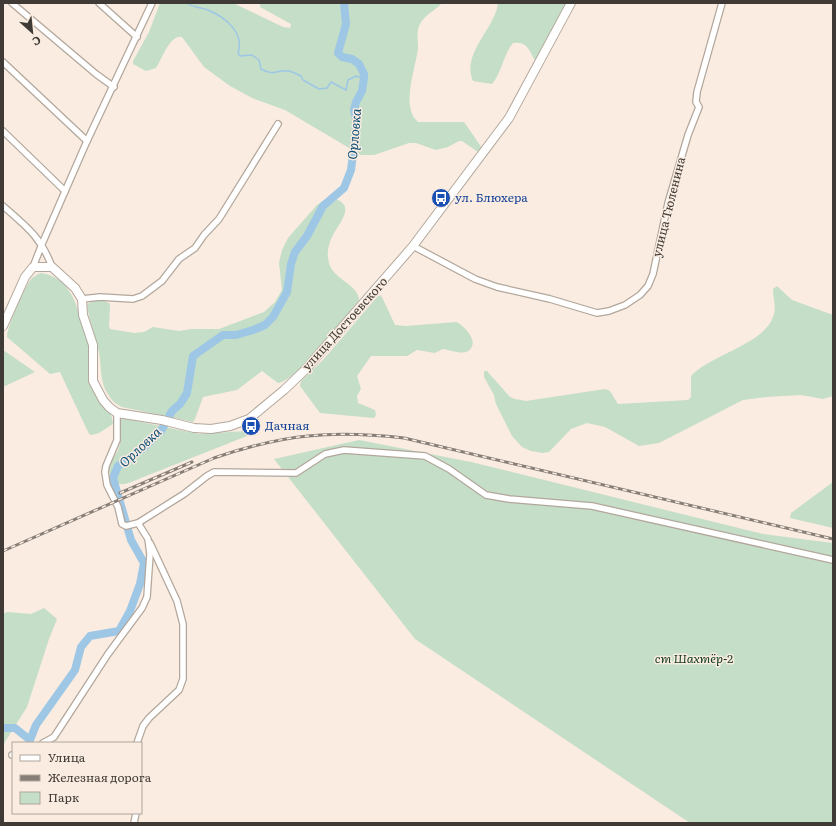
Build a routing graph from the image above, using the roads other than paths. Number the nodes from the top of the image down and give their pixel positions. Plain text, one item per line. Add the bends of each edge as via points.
1 (12, 3) edge
2 (99, 3) edge
3 (152, 3) edge
4 (570, 3) edge
5 (722, 3) edge
6 (137, 36) junction
7 (3, 62) edge
8 (114, 87) junction
9 (278, 124) dead end
10 (3, 131) edge
11 (87, 141) junction
12 (65, 190) junction
13 (3, 206) edge
14 (42, 244) junction
15 (413, 246) junction
16 (33, 267) junction
17 (52, 267) junction
18 (82, 300) junction
19 (3, 326) edge
20 (117, 413) junction
21 (138, 523) junction
22 (148, 539) junction
23 (833, 560) edge
24 (45, 742) edge
25 (137, 742) edge

1 - 8 street
2 - 6 street
3 - 6 street
4 - 15 main road, улица Достоевского via 509,118
5 - 15 street, улица Тюленина via 696,102 699,112 688,135 668,203 653,274 648,286 640,295 625,305 597,313 550,299 510,291 475,279
6 - 8 street
7 - 11 street
8 - 11 street
9 - 18 street via 219,219 195,248 178,259 162,281 142,296 133,299 100,297
10 - 12 street
11 - 12 street
12 - 14 street
13 - 14 street
14 - 16 street
14 - 17 street
15 - 20 main road, улица Достоевского via 306,369 284,390 241,423 211,429 194,428
16 - 17 main road
16 - 19 main road via 25,277
17 - 18 main road via 75,288
18 - 20 main road via 83,315 93,345 94,381 102,400
20 - 21 street via 116,440 106,466 106,480 118,507 122,524 128,526
21 - 22 street
21 - 23 street via 214,472 296,473 326,454 344,450 425,456 486,495 592,506
22 - 24 street via 150,567 147,597 142,608 108,654 54,737
22 - 25 street via 177,601 183,624 183,679 179,690 143,726

